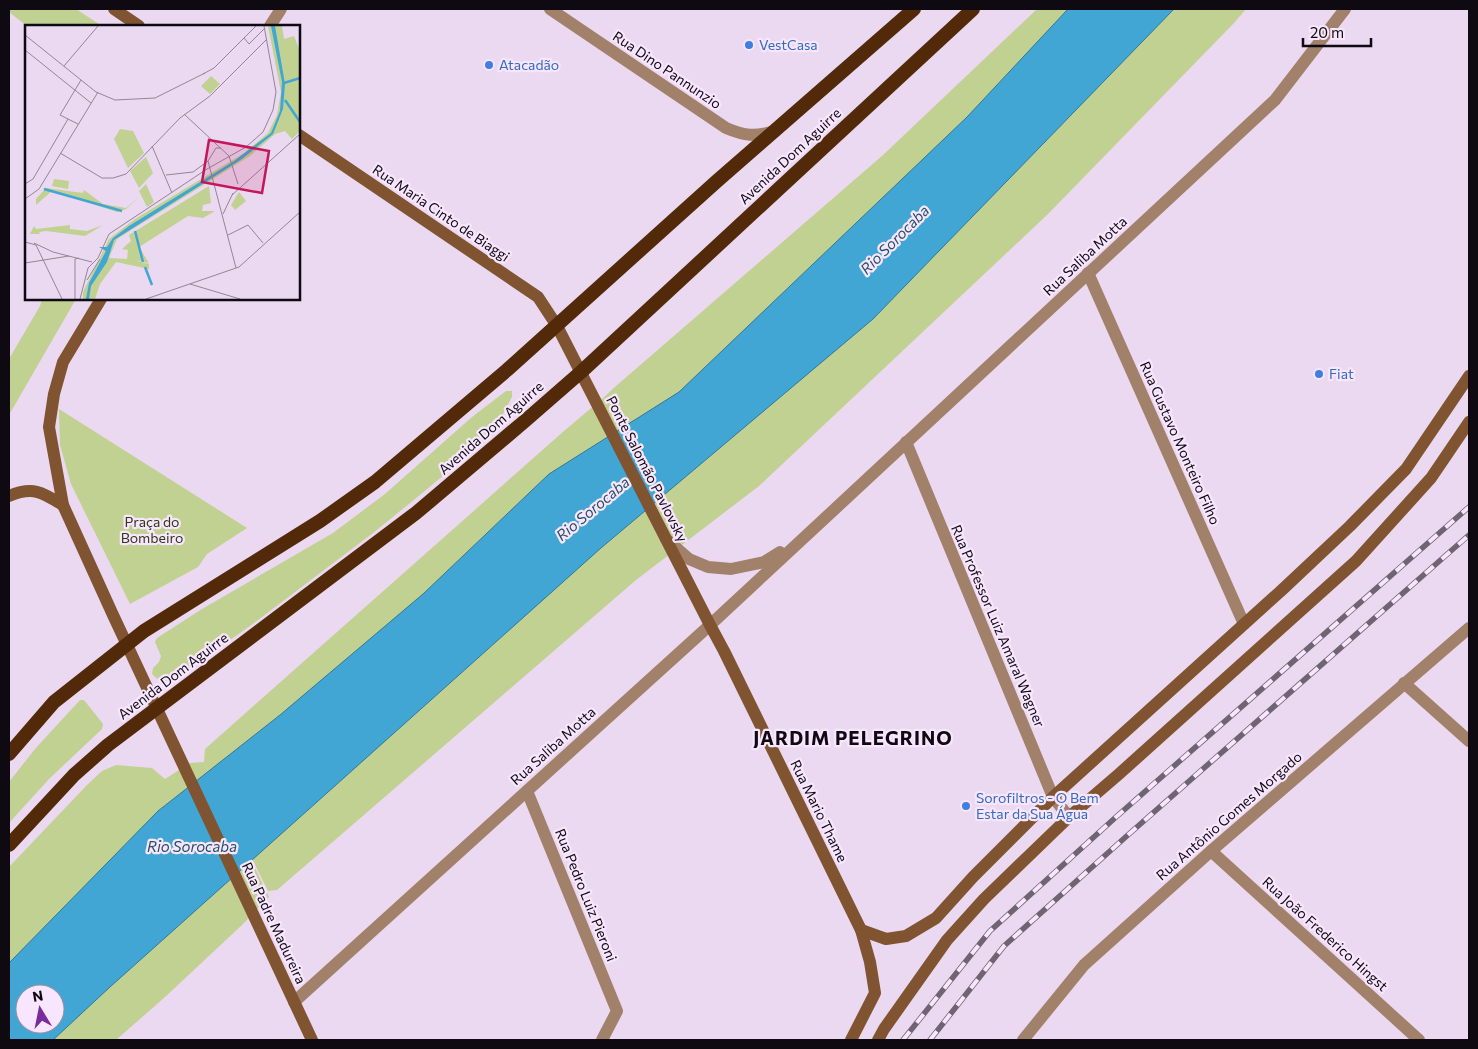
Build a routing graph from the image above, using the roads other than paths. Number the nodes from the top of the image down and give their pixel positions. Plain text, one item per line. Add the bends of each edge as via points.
1 (114, 9) edge
2 (281, 9) edge
3 (550, 9) edge
4 (973, 9) edge
5 (1345, 9) edge
6 (912, 10) edge
7 (138, 25) edge
8 (271, 25) edge
9 (775, 131) junction
10 (300, 136) edge
11 (1088, 273) junction
12 (100, 300) edge
13 (557, 326) junction
14 (581, 372) junction
15 (1469, 376) edge
16 (1469, 422) edge
17 (906, 442) junction
18 (9, 496) edge
19 (63, 505) junction
20 (832, 512) junction
21 (666, 539) junction
22 (1244, 624) junction
23 (710, 625) junction
24 (1469, 628) edge
25 (126, 644) junction
26 (1404, 683) junction
27 (157, 709) junction
28 (1469, 741) edge
29 (9, 754) edge
30 (527, 791) junction
31 (1053, 797) junction
32 (1069, 817) junction
33 (9, 845) edge
34 (1211, 850) junction
35 (861, 930) junction
36 (294, 1002) junction
37 (312, 1040) edge
38 (602, 1040) edge
39 (851, 1040) edge
40 (878, 1040) edge
41 (1023, 1040) edge
42 (1419, 1040) edge

1 - 7 main road
2 - 8 street
3 - 9 street, Rua Dino Pannunzio via 726,128 754,136
4 - 14 highway, Avenida Dom Aguirre
5 - 11 street, Rua Saliba Motta via 1275,100
6 - 9 highway, Avenida Dom Aguirre
9 - 13 highway, Avenida Dom Aguirre
10 - 13 main road, Rua Maria Cinto de Biaggi via 538,297
11 - 17 street, Rua Saliba Motta
11 - 22 street, Rua Gustavo Monteiro Filho
12 - 19 main road via 63,362 54,394 49,427
13 - 14 main road, Ponte Salomão Pavlovsky
13 - 25 highway, Avenida Dom Aguirre via 375,482 320,521
14 - 21 main road, Ponte Salomão Pavlovsky
14 - 27 highway, Avenida Dom Aguirre via 416,513
15 - 22 main road via 1406,468 1344,533
16 - 32 main road via 1431,478 1356,561
17 - 20 street, Rua Saliba Motta
17 - 31 street, Rua Professor Luiz Amaral Wagner
18 - 19 main road via 22,491 42,493
19 - 25 main road
20 - 21 street, Rua Saliba Motta via 795,543 764,562 731,569 708,567 689,559
20 - 23 street, Rua Saliba Motta
21 - 23 main road, Ponte Salomão Pavlovsky
22 - 31 main road
23 - 30 street, Rua Saliba Motta
23 - 35 main road, Rua Mario Thame
24 - 26 street, Rua Antônio Gomes Morgado
25 - 27 main road
25 - 29 highway, Avenida Dom Aguirre via 54,702
26 - 28 street
26 - 34 street, Rua Antônio Gomes Morgado
27 - 33 highway, Avenida Dom Aguirre via 74,775
27 - 36 main road, Rua Padre Madureira
30 - 36 street, Rua Saliba Motta
30 - 38 street, Rua Pedro Luiz Pieroni via 618,1011
31 - 32 street, Rua Professor Luiz Amaral Wagner
31 - 35 main road via 936,918 906,936 886,939
32 - 40 main road via 984,899 947,940
34 - 41 street, Rua Antônio Gomes Morgado via 1084,965
34 - 42 street, Rua João Frederico Hingst
35 - 39 main road, Rua Mario Thame via 875,993
36 - 37 main road, Rua Padre Madureira

